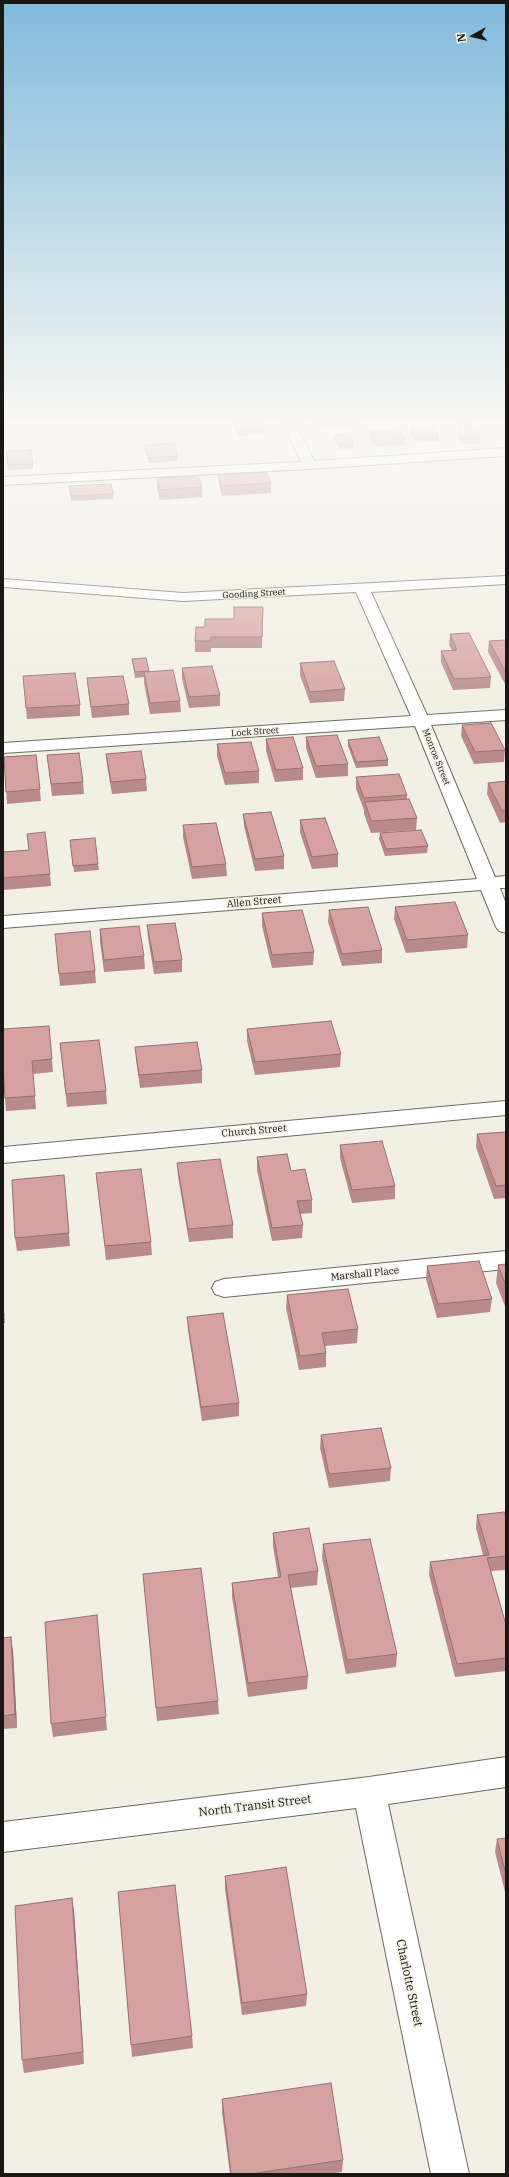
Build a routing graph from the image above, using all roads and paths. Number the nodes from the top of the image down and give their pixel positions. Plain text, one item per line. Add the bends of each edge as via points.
1 (506, 580) edge
2 (3, 583) edge
3 (362, 588) junction
4 (506, 715) edge
5 (421, 721) junction
6 (3, 748) edge
7 (497, 883) edge
8 (3, 922) edge
9 (506, 927) edge
10 (506, 1108) edge
11 (3, 1155) edge
12 (506, 1260) edge
13 (224, 1288) dead end
14 (506, 1772) edge
15 (369, 1792) junction
16 (3, 1838) edge
17 (450, 2174) edge

1 - 3 street, Gooding Street
2 - 3 street, Gooding Street via 183,598
3 - 5 street, Monroe Street
4 - 5 street, Lock Street
5 - 6 street, Lock Street
5 - 7 street, Monroe Street
7 - 8 street, Allen Street
7 - 9 street, Monroe Street
10 - 11 street, Church Street
12 - 13 street, Marshall Place
14 - 15 street, North Transit Street
15 - 16 street, North Transit Street
15 - 17 street, Charlotte Street

